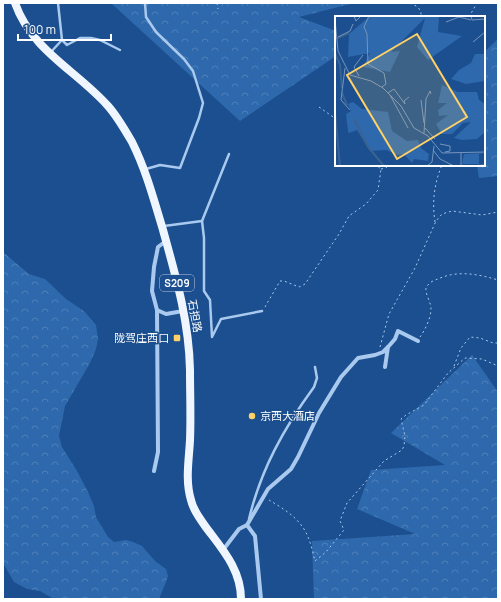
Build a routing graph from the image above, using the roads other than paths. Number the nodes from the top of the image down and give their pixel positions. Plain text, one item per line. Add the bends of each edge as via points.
1 (15, 3) edge
2 (58, 3) edge
3 (145, 3) edge
4 (62, 40) junction
5 (120, 50) dead end
6 (50, 54) junction
7 (229, 154) dead end
8 (144, 170) junction
9 (202, 221) junction
10 (161, 226) junction
11 (166, 241) junction
12 (157, 310) junction
13 (262, 310) road end
14 (184, 311) junction
15 (418, 341) road end
16 (388, 347) junction
17 (315, 367) dead end
18 (385, 367) dead end
19 (154, 471) dead end
20 (247, 525) junction
21 (223, 550) junction
22 (241, 599) edge
23 (261, 599) edge

1 - 6 main road, 石担路 / S209 via 28,30
2 - 4 lane
3 - 8 lane via 146,17 156,32 184,58 192,71 203,103 180,168 160,165
4 - 5 lane via 67,45 80,38 100,40
4 - 6 lane
6 - 8 main road, 石担路 / S209 via 109,106 132,142
7 - 9 lane
8 - 10 main road, 石担路 / S209
9 - 10 lane
9 - 13 lane via 204,292 210,300 212,338 221,319
10 - 11 main road, 石担路 / S209
11 - 12 street via 158,247 154,267 152,292
11 - 14 main road, 石担路 / S209
12 - 14 street via 166,314
12 - 19 street via 158,452
14 - 21 main road, 石担路 / S209 via 190,356 188,490 195,512
15 - 16 street via 398,330
16 - 18 street
16 - 20 street via 379,354 358,358 341,377 319,413 291,469 268,489
17 - 20 lane via 317,378 314,387 271,456 255,495
20 - 21 street via 238,529
20 - 23 street via 255,536
21 - 22 main road, 石担路 / S209 via 239,578

